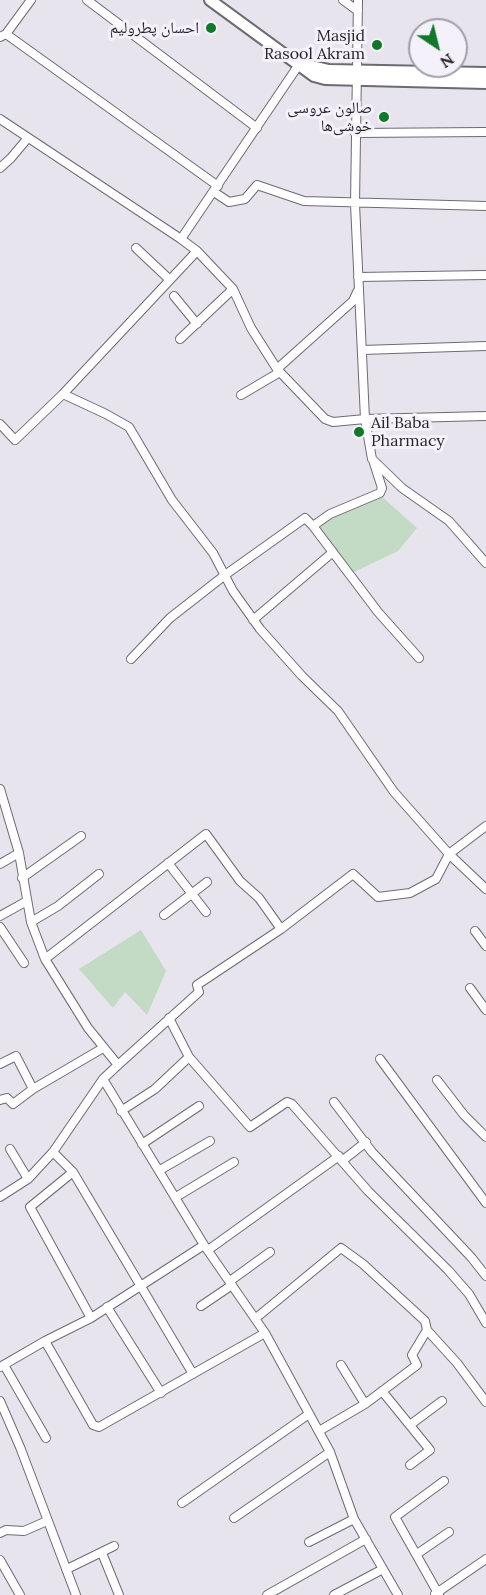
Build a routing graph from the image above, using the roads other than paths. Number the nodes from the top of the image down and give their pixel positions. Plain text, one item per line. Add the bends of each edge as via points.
1 (31, 0) edge
2 (87, 0) edge
3 (210, 0) edge
4 (343, 0) edge
5 (358, 0) edge
6 (358, 11) junction
7 (3, 36) edge
8 (300, 63) junction
9 (486, 73) edge
10 (358, 75) junction
11 (486, 84) edge
12 (0, 119) edge
13 (257, 128) junction
14 (486, 132) edge
15 (356, 133) junction
16 (27, 139) junction
17 (0, 168) edge
18 (216, 189) junction
19 (355, 204) junction
20 (486, 206) edge
21 (181, 239) junction
22 (136, 248) dead end
23 (197, 251) junction
24 (486, 274) edge
25 (358, 277) junction
26 (170, 280) junction
27 (232, 289) junction
28 (358, 291) junction
29 (174, 296) dead end
30 (197, 324) junction
31 (180, 339) dead end
32 (486, 346) edge
33 (362, 350) junction
34 (279, 370) junction
35 (63, 394) junction
36 (241, 395) dead end
37 (486, 416) edge
38 (365, 419) junction
39 (0, 424) edge
40 (372, 459) junction
41 (313, 526) junction
42 (333, 552) junction
43 (486, 563) edge
44 (225, 575) junction
45 (254, 620) junction
46 (419, 658) dead end
47 (132, 659) dead end
48 (0, 789) edge
49 (486, 826) edge
50 (81, 836) dead end
51 (19, 854) junction
52 (449, 854) junction
53 (168, 862) junction
54 (0, 864) edge
55 (99, 874) dead end
56 (22, 878) junction
57 (207, 882) dead end
58 (486, 889) edge
59 (192, 893) junction
60 (27, 901) junction
61 (206, 912) dead end
62 (164, 915) dead end
63 (0, 916) edge
64 (31, 922) junction
65 (0, 927) edge
66 (281, 929) junction
67 (475, 932) dead end
68 (486, 946) edge
69 (45, 959) junction
70 (24, 963) dead end
71 (470, 988) dead end
72 (486, 1010) edge
73 (169, 1018) junction
74 (103, 1048) junction
75 (189, 1057) junction
76 (380, 1059) dead end
77 (0, 1064) edge
78 (118, 1065) junction
79 (103, 1079) junction
80 (437, 1080) dead end
81 (33, 1089) junction
82 (0, 1100) edge
83 (333, 1102) dead end
84 (199, 1106) dead end
85 (121, 1111) junction
86 (486, 1137) edge
87 (210, 1142) dead end
88 (366, 1142) junction
89 (142, 1144) junction
90 (10, 1149) dead end
91 (53, 1152) junction
92 (341, 1159) junction
93 (234, 1162) dead end
94 (160, 1170) junction
95 (73, 1172) junction
96 (27, 1179) junction
97 (0, 1197) edge
98 (176, 1197) junction
99 (486, 1203) edge
100 (206, 1248) junction
101 (270, 1252) dead end
102 (486, 1276) edge
103 (231, 1283) junction
104 (141, 1286) junction
105 (201, 1306) dead end
106 (107, 1307) junction
107 (256, 1317) junction
108 (92, 1318) junction
109 (486, 1323) edge
110 (427, 1330) junction
111 (265, 1333) junction
112 (45, 1341) junction
113 (341, 1365) dead end
114 (2, 1366) edge
115 (193, 1374) junction
116 (382, 1391) junction
117 (161, 1393) junction
118 (0, 1401) edge
119 (442, 1401) dead end
120 (486, 1402) edge
121 (366, 1404) junction
122 (309, 1414) junction
123 (410, 1425) junction
124 (319, 1431) junction
125 (46, 1438) dead end
126 (330, 1452) junction
127 (410, 1464) dead end
128 (444, 1481) dead end
129 (182, 1503) dead end
130 (234, 1518) dead end
131 (354, 1518) junction
132 (47, 1521) junction
133 (449, 1532) dead end
134 (0, 1533) edge
135 (366, 1539) junction
136 (309, 1542) dead end
137 (114, 1546) dead end
138 (102, 1552) junction
139 (417, 1554) junction
140 (486, 1559) edge
141 (0, 1560) edge
142 (67, 1569) junction
143 (383, 1569) junction
144 (437, 1594) edge
145 (21, 1595) edge
146 (76, 1595) edge
147 (119, 1595) edge
148 (267, 1595) edge
149 (334, 1595) edge
150 (398, 1595) edge

1 - 7 street
2 - 13 street
3 - 8 main road
4 - 6 street
5 - 6 street
6 - 10 street
7 - 18 street
8 - 10 main road via 325,80
8 - 13 street
9 - 10 main road
10 - 11 main road
10 - 15 street
12 - 16 street
13 - 18 street
14 - 15 street
15 - 19 street
16 - 17 street
16 - 21 street
18 - 19 street via 229,202 245,198 258,185 304,201
18 - 21 street
19 - 20 street
19 - 25 street
21 - 23 street
22 - 26 street
23 - 26 street
23 - 27 street
24 - 25 street
25 - 28 street
26 - 35 street
27 - 30 street
27 - 34 street via 251,328
28 - 33 street
28 - 34 street via 353,301
29 - 30 street
30 - 31 street
32 - 33 street
33 - 38 street
34 - 36 street
34 - 38 street via 325,419
35 - 39 street via 15,440
35 - 44 street via 129,427 172,500
37 - 38 street
38 - 40 street
40 - 41 street via 380,492 330,514
40 - 43 street via 402,488 449,521
41 - 42 street
41 - 44 street via 304,518
42 - 45 street
42 - 46 street
44 - 45 street
44 - 47 street via 170,618
45 - 52 street via 338,711 394,792
48 - 51 street
49 - 52 street
50 - 56 street
51 - 54 street
51 - 56 street
52 - 58 street
52 - 66 street via 436,879 402,895 378,897 353,874
53 - 59 street
53 - 66 street via 208,835
53 - 69 street
55 - 64 street
56 - 60 street
57 - 59 street
59 - 61 street
59 - 62 street
60 - 63 street
60 - 64 street
64 - 69 street
65 - 70 street
66 - 73 street via 196,985 199,992
67 - 68 street
69 - 74 street
71 - 72 street
73 - 75 street
73 - 78 street
74 - 78 street
74 - 81 street
75 - 85 street via 155,1089
75 - 92 street via 250,1127 287,1102
76 - 99 street
77 - 81 street via 16,1056
78 - 79 street
79 - 85 street
79 - 91 street
80 - 86 street
81 - 82 street via 13,1104 7,1098
83 - 88 street
84 - 89 street
85 - 89 street
87 - 94 street
88 - 92 street
88 - 102 street
89 - 94 street
90 - 96 street
91 - 95 street
91 - 96 street
92 - 100 street
92 - 109 street via 448,1270 469,1294
93 - 98 street
94 - 98 street
95 - 104 street
95 - 108 street via 30,1208
96 - 97 street
98 - 100 street
100 - 103 street
100 - 104 street
101 - 103 street
103 - 105 street
103 - 107 street
104 - 106 street
104 - 115 street
106 - 108 street
106 - 117 street
107 - 110 street via 341,1248 425,1321
107 - 111 street
108 - 112 street
110 - 116 street via 412,1355 417,1365
110 - 120 street
111 - 115 street
111 - 122 street
112 - 114 street
112 - 117 street via 93,1425 99,1427
113 - 121 street
114 - 125 street
115 - 117 street
116 - 121 street
116 - 123 street
118 - 132 street
119 - 123 street
121 - 124 street
122 - 124 street
122 - 129 street
123 - 127 street via 430,1450
124 - 126 street
126 - 130 street
126 - 131 street
128 - 139 street via 394,1517
131 - 135 street
131 - 136 street
132 - 134 street via 24,1531
132 - 142 street
133 - 139 street
135 - 143 street
135 - 148 street
137 - 138 street
138 - 142 street
138 - 147 street
139 - 144 street
140 - 144 street
141 - 145 street
142 - 146 street
143 - 149 street
143 - 150 street

